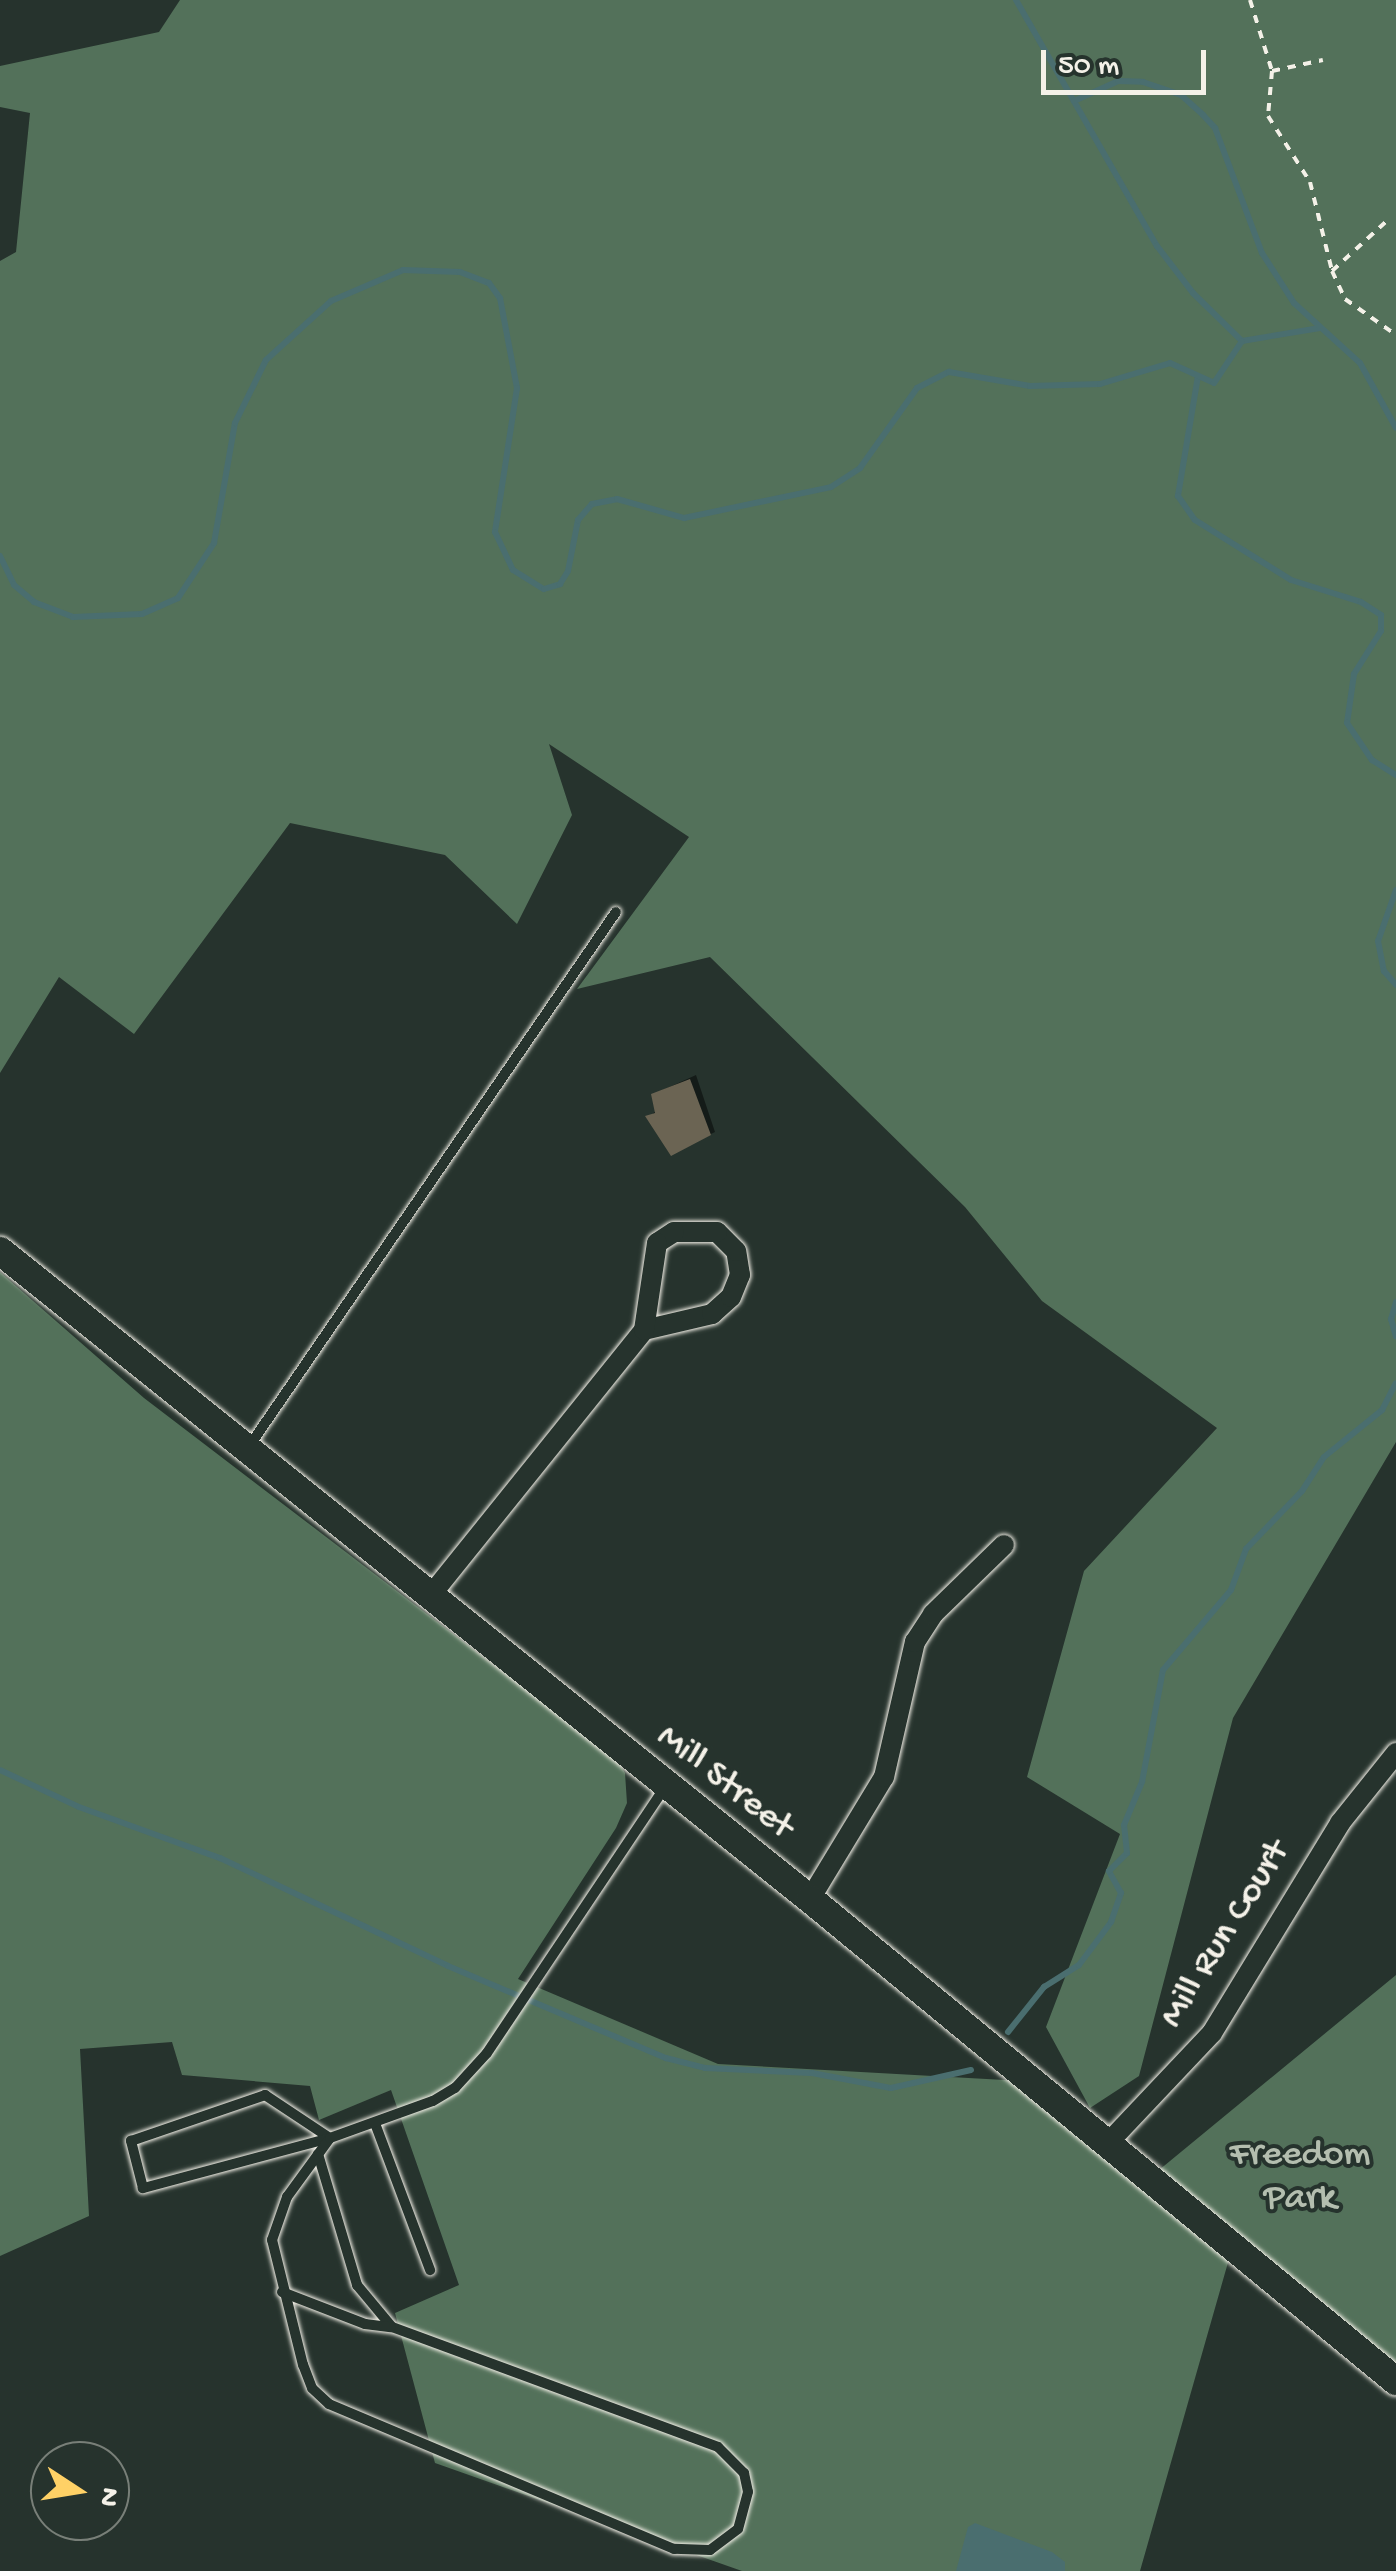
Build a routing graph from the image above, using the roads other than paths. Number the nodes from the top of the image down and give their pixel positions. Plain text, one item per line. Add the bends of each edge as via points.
1 (616, 912) dead end
2 (0, 1251) edge
3 (644, 1330) junction
4 (247, 1449) junction
5 (1004, 1544) dead end
6 (431, 1595) junction
7 (1396, 1753) edge
8 (666, 1786) junction
9 (810, 1898) junction
10 (376, 2126) junction
11 (330, 2138) junction
12 (1106, 2145) junction
13 (318, 2154) junction
14 (430, 2270) dead end
15 (282, 2292) junction
16 (392, 2327) junction
17 (1396, 2381) edge

1 - 4 lane
2 - 4 street, Mill Street
3 - 3 street via 712,1314 731,1297 740,1275 736,1251 716,1232 674,1232 657,1243
3 - 6 street
4 - 6 street, Mill Street
5 - 9 street via 923,1628 910,1658 884,1778
6 - 8 street, Mill Street
7 - 12 street, Mill Run Court via 1330,1838 1212,2033
8 - 9 street, Mill Street
8 - 10 lane via 518,2010 455,2088
9 - 12 street, Mill Street
10 - 11 lane
10 - 14 lane
11 - 11 lane via 265,2095 131,2141 143,2188
11 - 13 lane
12 - 17 street, Mill Street
13 - 15 lane via 277,2219 272,2240
13 - 16 lane via 357,2285
15 - 16 lane via 366,2324
15 - 16 lane via 312,2388 329,2404 674,2549 710,2550 738,2529 748,2492 744,2474 718,2447

